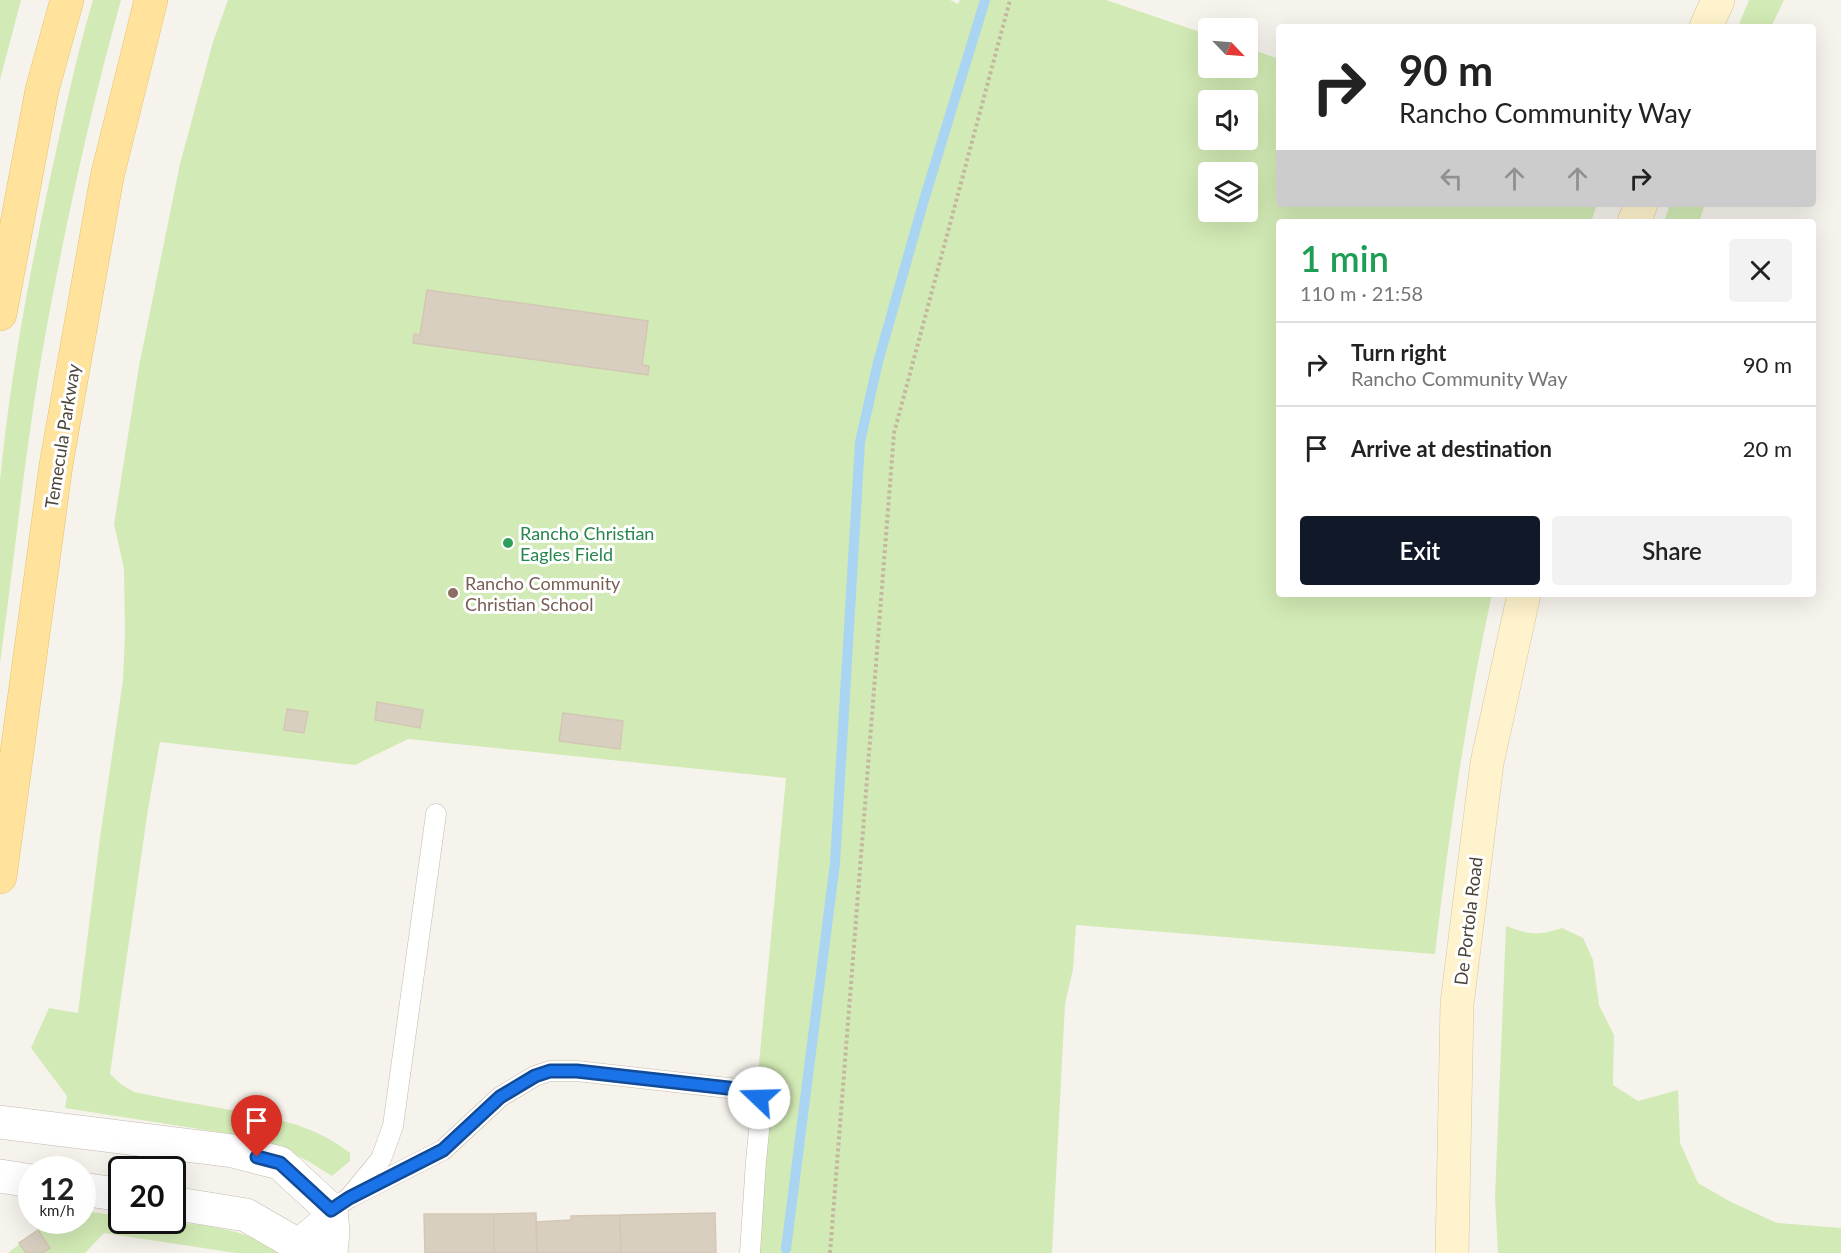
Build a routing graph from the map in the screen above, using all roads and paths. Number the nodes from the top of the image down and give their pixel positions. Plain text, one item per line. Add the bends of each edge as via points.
1 (67, 0) edge
2 (151, 0) edge
3 (1010, 0) edge
4 (1718, 0) edge
5 (1707, 24) edge
6 (0, 314) edge
7 (1523, 597) edge
8 (436, 814) dead end
9 (0, 878) edge
10 (0, 1122) edge
11 (0, 1176) edge
12 (18, 1179) edge
13 (340, 1204) junction
14 (186, 1205) edge
15 (303, 1247) edge
16 (331, 1253) edge
17 (750, 1253) edge
18 (830, 1253) edge
19 (1452, 1253) edge

1 - 6 main road via 42,90
2 - 9 main road, Temecula Parkway via 107,177 56,465
3 - 18 path via 894,433
4 - 5 main road
7 - 19 main road, De Portola Road via 1486,763 1457,1004
8 - 13 lane via 393,1126 381,1159
10 - 13 street via 234,1151 280,1163
11 - 12 street
13 - 15 lane
13 - 16 street
13 - 17 lane via 443,1150 500,1097 542,1073 577,1071 737,1089 754,1093 761,1111
14 - 15 street via 246,1215

